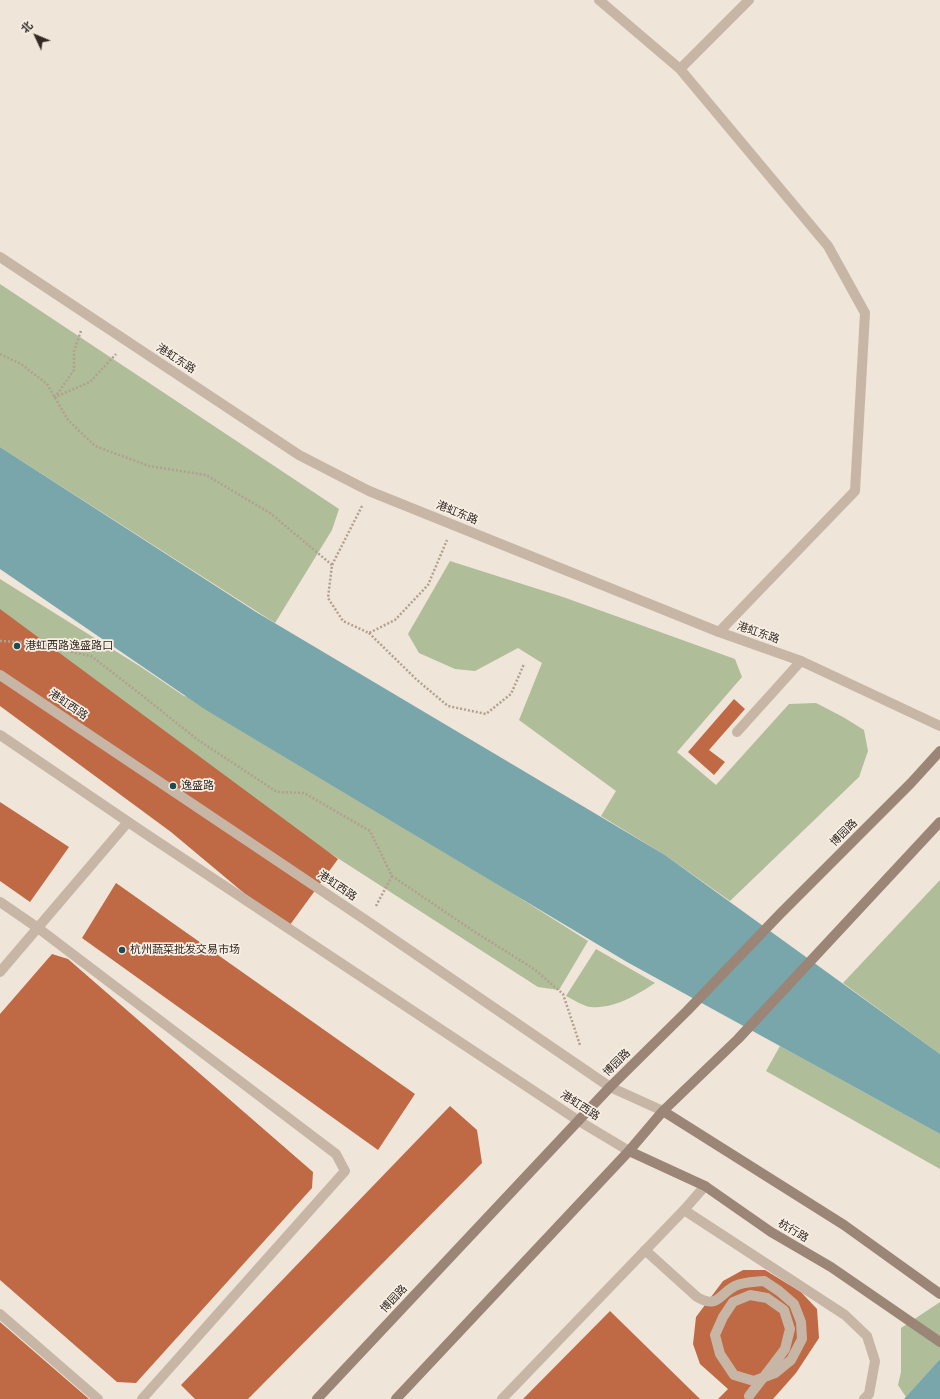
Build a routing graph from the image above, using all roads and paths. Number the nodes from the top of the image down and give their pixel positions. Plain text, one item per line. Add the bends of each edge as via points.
1 (599, 0) edge
2 (749, 0) edge
3 (680, 68) junction
4 (0, 257) edge
5 (87, 314) junction
6 (128, 342) junction
7 (0, 354) edge
8 (55, 397) junction
9 (369, 491) junction
10 (453, 524) junction
11 (332, 565) junction
12 (719, 632) junction
13 (369, 633) junction
14 (0, 641) edge
15 (801, 661) junction
16 (524, 664) dead end
17 (0, 674) edge
18 (940, 726) edge
19 (737, 732) dead end
20 (0, 735) edge
21 (940, 751) edge
22 (128, 822) junction
23 (940, 822) edge
24 (392, 876) junction
25 (0, 902) edge
26 (367, 921) junction
27 (38, 928) junction
28 (0, 972) edge
29 (581, 1048) dead end
30 (610, 1087) junction
31 (663, 1111) junction
32 (579, 1121) junction
33 (628, 1151) junction
34 (705, 1186) junction
35 (684, 1210) junction
36 (645, 1250) junction
37 (940, 1294) edge
38 (0, 1314) edge
39 (940, 1342) edge
40 (869, 1397) edge
41 (748, 1398) edge
42 (98, 1399) edge
43 (142, 1399) edge
44 (317, 1399) edge
45 (396, 1399) edge
46 (502, 1399) edge

1 - 3 street
2 - 3 street
3 - 12 street via 828,246 865,313 855,491
4 - 5 street, 港虹东路
5 - 6 street, 港虹东路
5 - 8 path via 74,350 74,370
6 - 8 path via 90,382
6 - 9 street, 港虹东路 via 299,455
7 - 8 path via 21,364 42,380
8 - 11 path via 68,420 94,446 149,466 206,475 270,513
9 - 10 street, 港虹东路
9 - 11 path
10 - 12 street, 港虹东路
10 - 13 path via 428,585 395,620
11 - 13 path via 328,598 343,621
12 - 15 street, 港虹东路
13 - 16 path via 448,706 486,714 511,694
14 - 24 path via 25,642 91,656 198,740 277,792 304,793 370,831
15 - 18 street, 港虹东路
15 - 19 street
17 - 26 street, 港虹西路
20 - 22 street, 港虹西路
21 - 30 main road, 博园路
22 - 27 street
22 - 32 street, 港虹西路
23 - 31 main road via 738,1039
24 - 26 path
24 - 29 path via 534,969 563,994
25 - 27 street
26 - 30 street, 港虹西路
27 - 28 street
27 - 43 street via 336,1154 345,1171
30 - 31 street, 港虹西路
30 - 32 main road, 博园路
31 - 33 main road
31 - 37 main road via 844,1225
32 - 33 street, 港虹西路
32 - 44 main road, 博园路
33 - 34 main road, 杭行路
33 - 45 main road
34 - 35 street
34 - 39 main road, 杭行路 via 771,1232 831,1267
35 - 36 street
35 - 40 street via 845,1315 867,1336 875,1361
36 - 41 street, bridge via 706,1303 712,1303 736,1286 764,1281 794,1304 801,1322 802,1339 791,1360 775,1373 754,1381 734,1375 720,1354 715,1335 723,1317 733,1302 750,1295 767,1298 784,1310 790,1330 785,1349 776,1361
36 - 46 street
38 - 42 street

